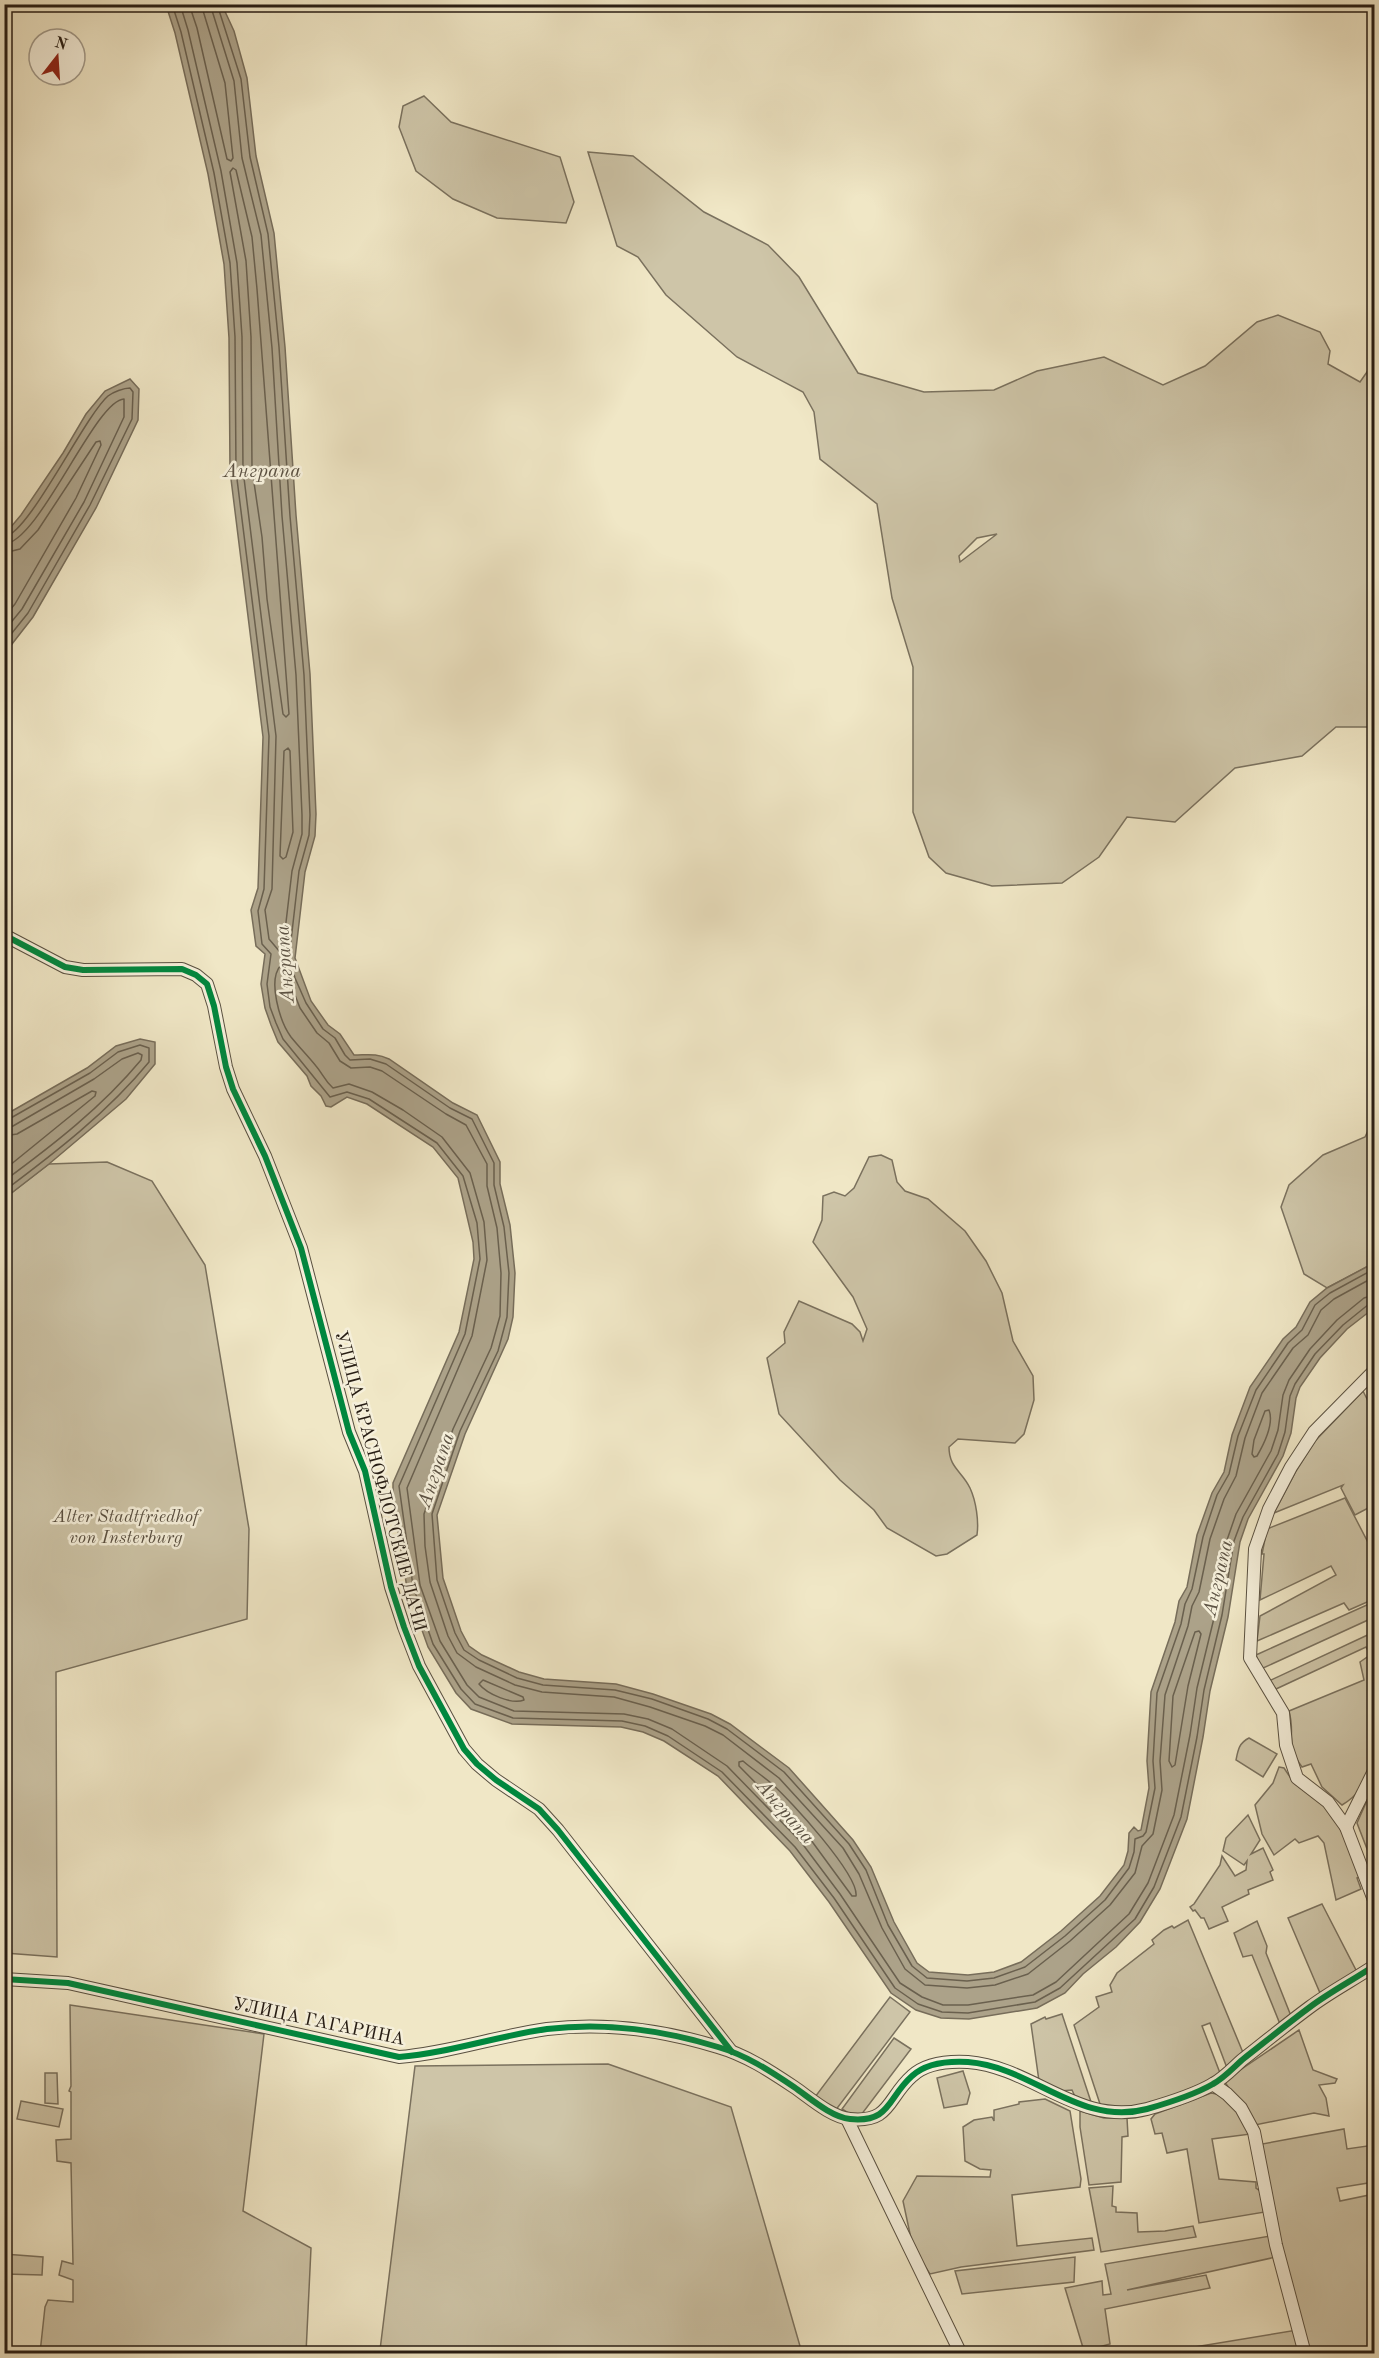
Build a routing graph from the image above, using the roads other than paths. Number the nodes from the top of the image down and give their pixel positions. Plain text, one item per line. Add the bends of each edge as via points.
1 (4, 935) edge
2 (1374, 1371) edge
3 (1374, 1771) edge
4 (1346, 1827) junction
5 (1374, 1900) edge
6 (1374, 1966) edge
7 (4, 1979) edge
8 (732, 2052) junction
9 (1213, 2084) junction
10 (847, 2119) junction
11 (962, 2354) edge
12 (1305, 2354) edge

1 - 8 street, УЛИЦА КРАСНОФЛОТСКИЕ ДАЧИ via 65,967 182,969 207,984 233,1089 265,1155 301,1248 349,1432 365,1470 392,1587 419,1666 464,1749 496,1780 539,1809 558,1830
2 - 4 street via 1308,1441 1269,1509 1255,1549 1250,1658 1283,1713 1297,1778 1328,1802
3 - 4 street
4 - 5 street
6 - 9 street via 1314,2004
7 - 8 street, УЛИЦА ГАГАРИНА via 68,1983 399,2057 550,2029 581,2027 638,2029
8 - 10 street, УЛИЦА КРАСНОФЛОТСКИЕ ДАЧИ
9 - 10 street via 1124,2113 1068,2100 995,2066 949,2062 912,2075 884,2112 870,2120
9 - 12 street via 1241,2108 1254,2132 1276,2245
10 - 11 street

